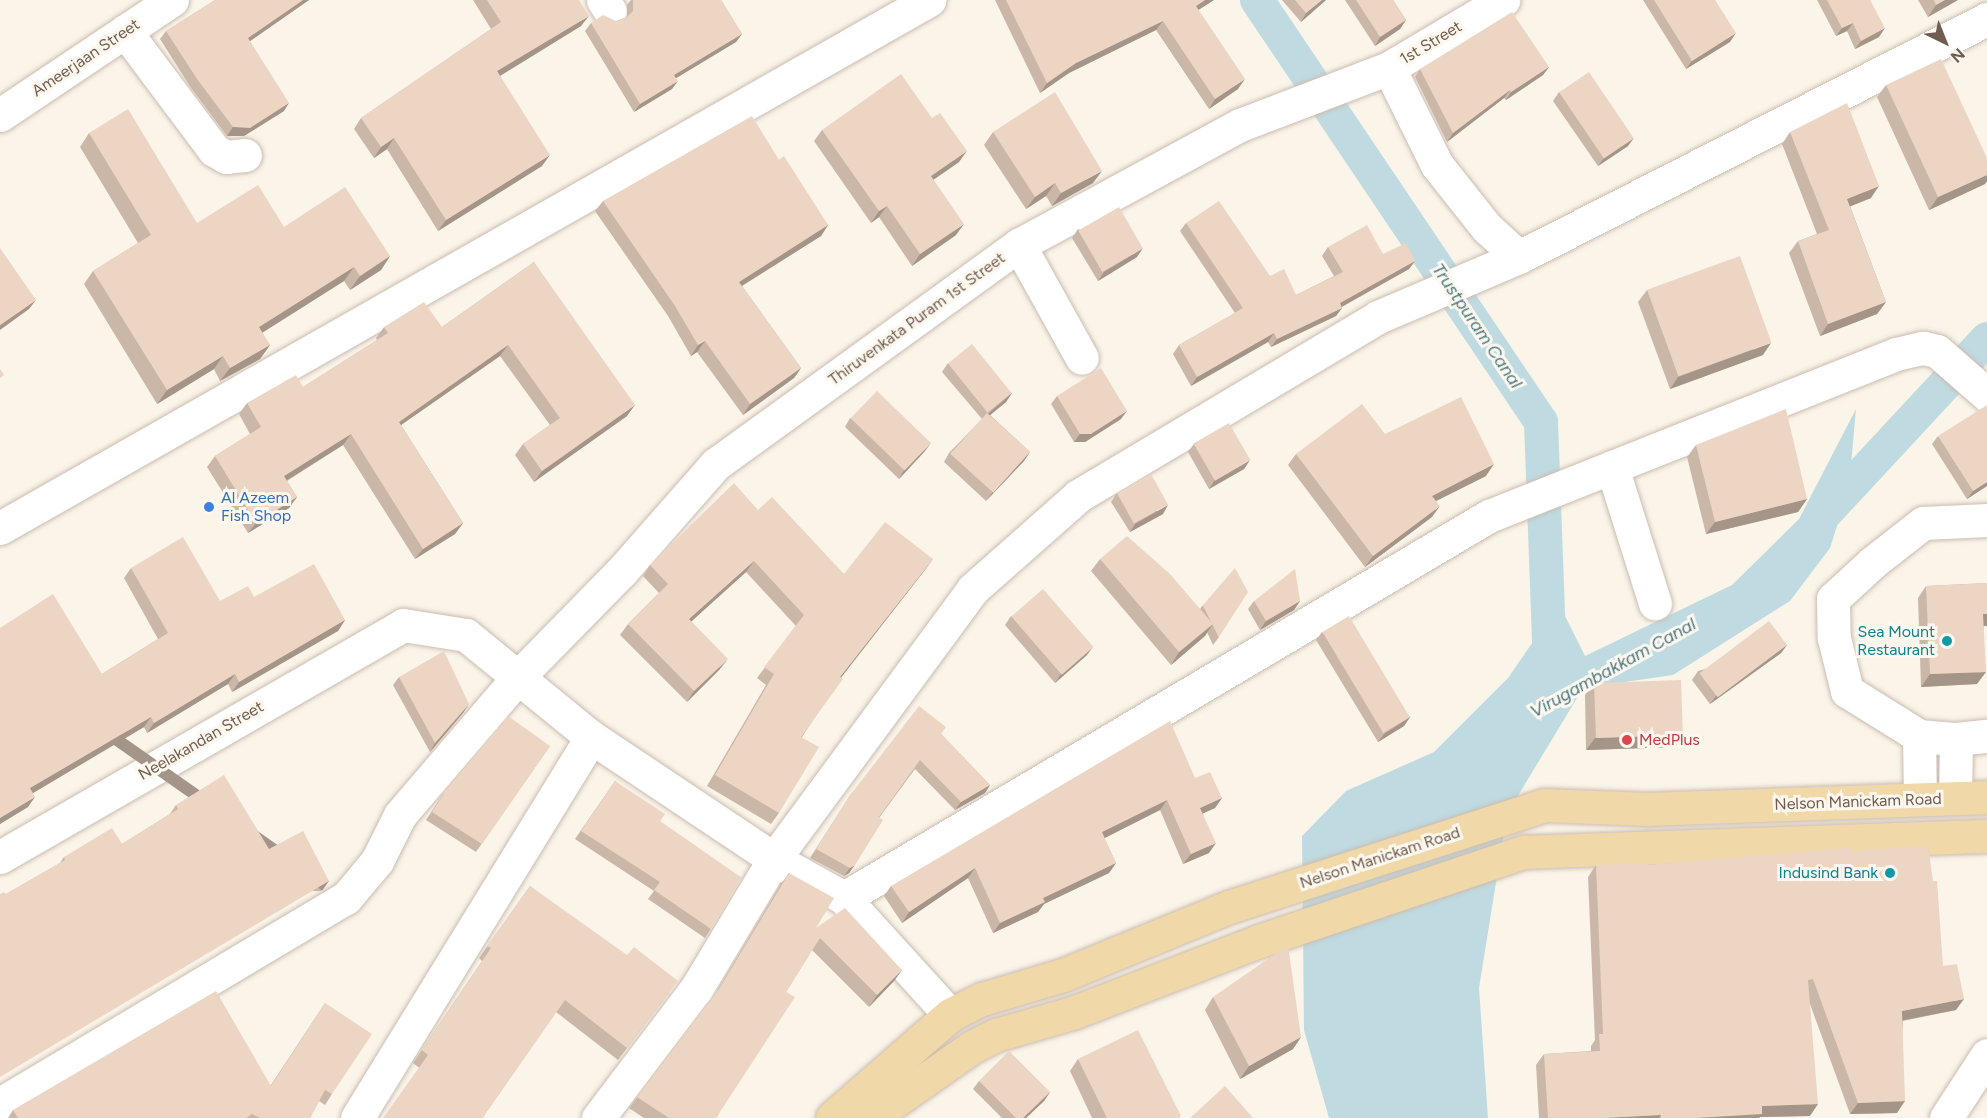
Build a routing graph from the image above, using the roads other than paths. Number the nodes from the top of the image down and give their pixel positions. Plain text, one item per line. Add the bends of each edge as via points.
1 (172, 0) edge
2 (928, 0) edge
3 (1503, 0) edge
4 (1987, 19) edge
5 (126, 31) junction
6 (1389, 68) junction
7 (0, 115) edge
8 (245, 154) dead end
9 (1019, 245) junction
10 (1519, 257) junction
11 (1082, 358) dead end
12 (1978, 386) edge
13 (1612, 467) junction
14 (1987, 520) edge
15 (0, 528) edge
16 (1655, 603) dead end
17 (519, 676) junction
18 (1918, 736) junction
19 (591, 737) junction
20 (1972, 738) edge
21 (1987, 797) edge
22 (1955, 798) junction
23 (1920, 799) junction
24 (1987, 836) edge
25 (0, 857) edge
26 (774, 859) junction
27 (844, 898) junction
28 (950, 1015) junction
29 (1987, 1055) edge
30 (0, 1104) edge
31 (357, 1118) edge
32 (598, 1118) edge
33 (832, 1118) edge
34 (871, 1118) edge
35 (1946, 1118) edge

1 - 5 street, Ameerjaan Street
2 - 15 street
3 - 6 street, 1st Street
4 - 10 street
5 - 7 street, Ameerjaan Street
5 - 8 street via 214,150 226,158
6 - 9 street, Thiruvenkata Puram 1st Street via 1240,125
6 - 10 street via 1437,165 1487,228
9 - 11 street
9 - 17 street, Thiruvenkata Puram 1st Street via 716,464 621,572
10 - 26 street via 1378,317 1077,496 973,589
12 - 13 street via 1937,351 1923,348 1896,354
13 - 16 street
13 - 27 street via 1489,516
14 - 18 street via 1923,523 1833,599 1834,638 1847,691
17 - 19 street
17 - 25 street, Neelakandan Street via 466,635 403,625
17 - 30 street, Thiruvenkata Puram 1st Street via 400,815 377,861 346,898
18 - 20 street
18 - 23 street
19 - 26 street
19 - 31 street
20 - 22 street
21 - 22 main road, Nelson Manickam Road
22 - 23 main road, Nelson Manickam Road
23 - 28 main road, Nelson Manickam Road via 1648,809 1544,805 1229,907 1063,975 982,999
24 - 34 main road via 1524,852 1259,941 1075,1012 996,1035 972,1047
26 - 27 street
26 - 32 street via 696,989
27 - 28 street
28 - 33 main road, Nelson Manickam Road
29 - 35 street

